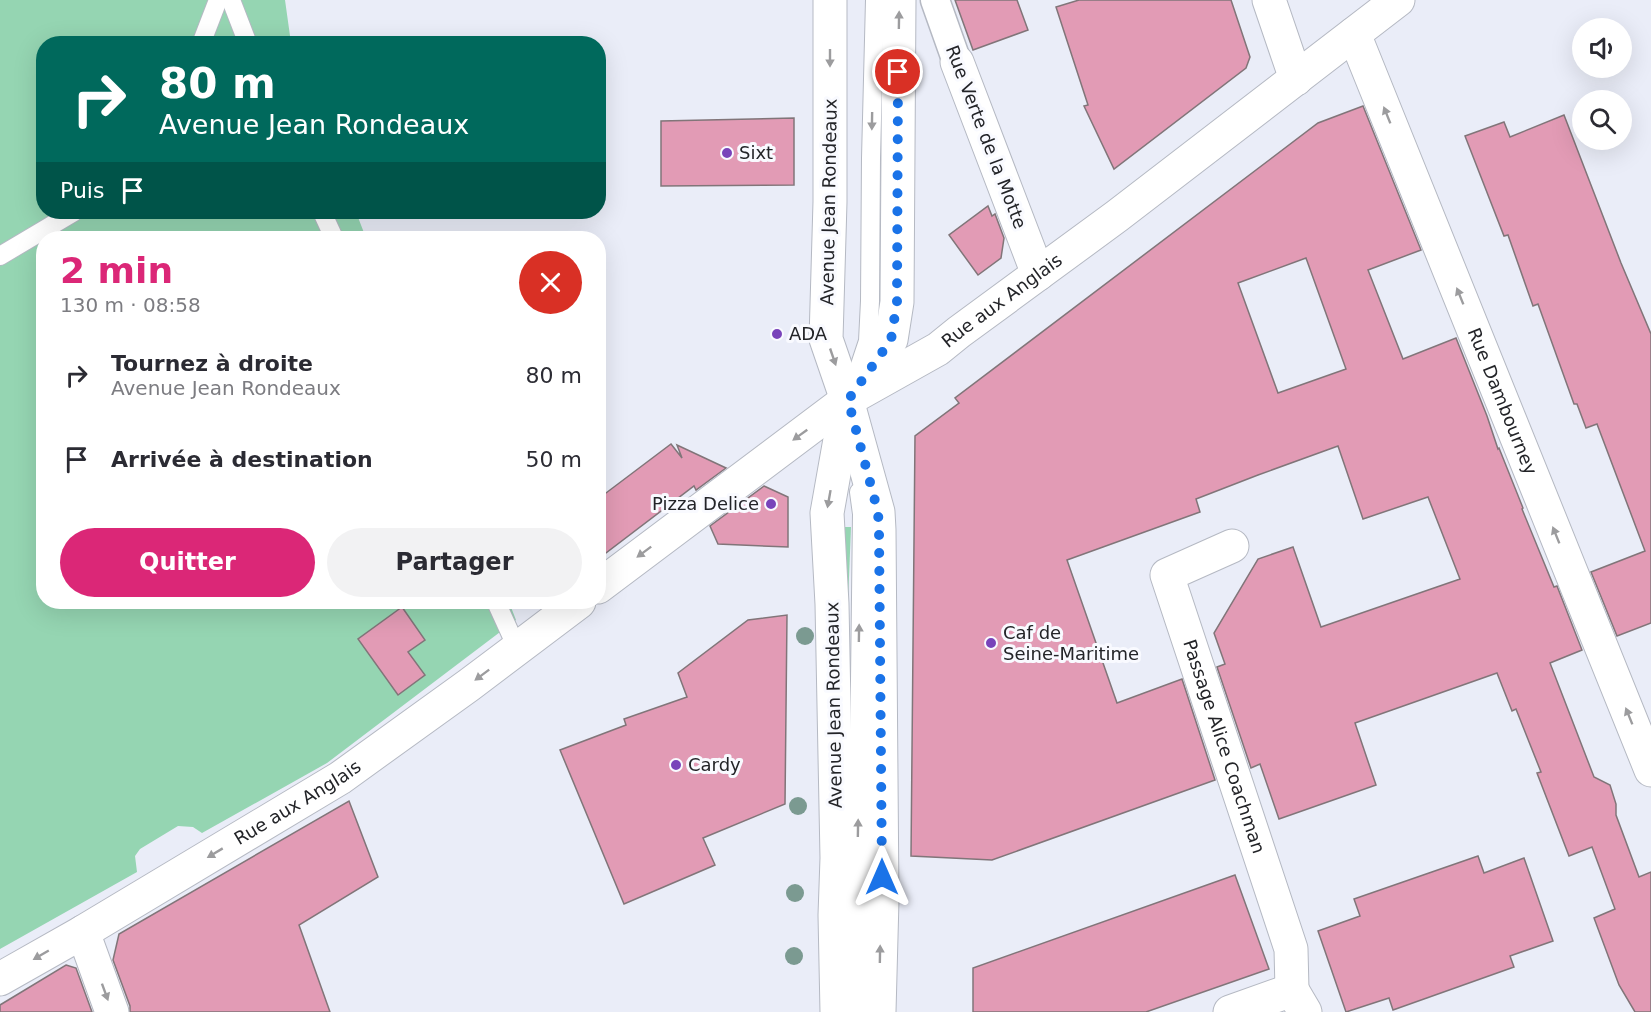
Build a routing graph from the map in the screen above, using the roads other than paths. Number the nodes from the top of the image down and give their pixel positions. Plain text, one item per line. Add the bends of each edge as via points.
1 (219, 0) edge
2 (231, 0) edge
3 (830, 0) edge
4 (875, 0) edge
5 (899, 0) edge
6 (935, 0) edge
7 (1269, 0) edge
8 (1398, 0) edge
9 (1353, 34) junction
10 (204, 36) edge
11 (245, 36) edge
12 (957, 62) joint
13 (1296, 78) junction
14 (62, 219) edge
15 (42, 231) edge
16 (36, 235) edge
17 (0, 256) edge
18 (1038, 274) junction
19 (848, 400) junction
20 (1232, 546) dead end
21 (606, 581) edge
22 (499, 609) edge
23 (570, 609) edge
24 (517, 648) junction
25 (1651, 770) edge
26 (82, 932) junction
27 (0, 979) edge
28 (1299, 1001) edge
29 (112, 1012) edge
30 (837, 1012) edge
31 (856, 1012) edge
32 (879, 1012) edge
33 (1230, 1012) edge

1 - 10 lane
2 - 11 lane
3 -> 19 street, Avenue Jean Rondeaux via 831,202 826,339
4 -> 19 lane, Avenue Jean Rondeaux via 868,341
19 -> 5 street, Avenue Jean Rondeaux via 891,340 897,302
6 - 12 street, Rue Verte de la Motte
7 - 13 street
8 - 9 street, Rue aux Anglais
9 - 13 street, Rue aux Anglais
25 -> 9 street, Rue Dambourney
12 - 18 street, Rue Verte de la Motte
13 - 18 street, Rue aux Anglais
14 - 15 lane
16 - 17 lane
18 - 19 street, Rue aux Anglais via 938,349
19 -> 21 street, Rue aux Anglais
19 -> 30 street, Avenue Jean Rondeaux via 827,513 833,615
31 -> 19 lane, Avenue Jean Rondeaux via 862,514
32 -> 19 street, Avenue Jean Rondeaux via 879,530 878,512
20 - 28 street, Passage Alice Coachman via 1167,575 1291,949
22 - 24 lane
23 - 24 street, Rue aux Anglais
24 -> 26 street, Rue aux Anglais via 340,778
26 -> 27 street, Rue aux Anglais
26 -> 29 street
28 - 33 street

